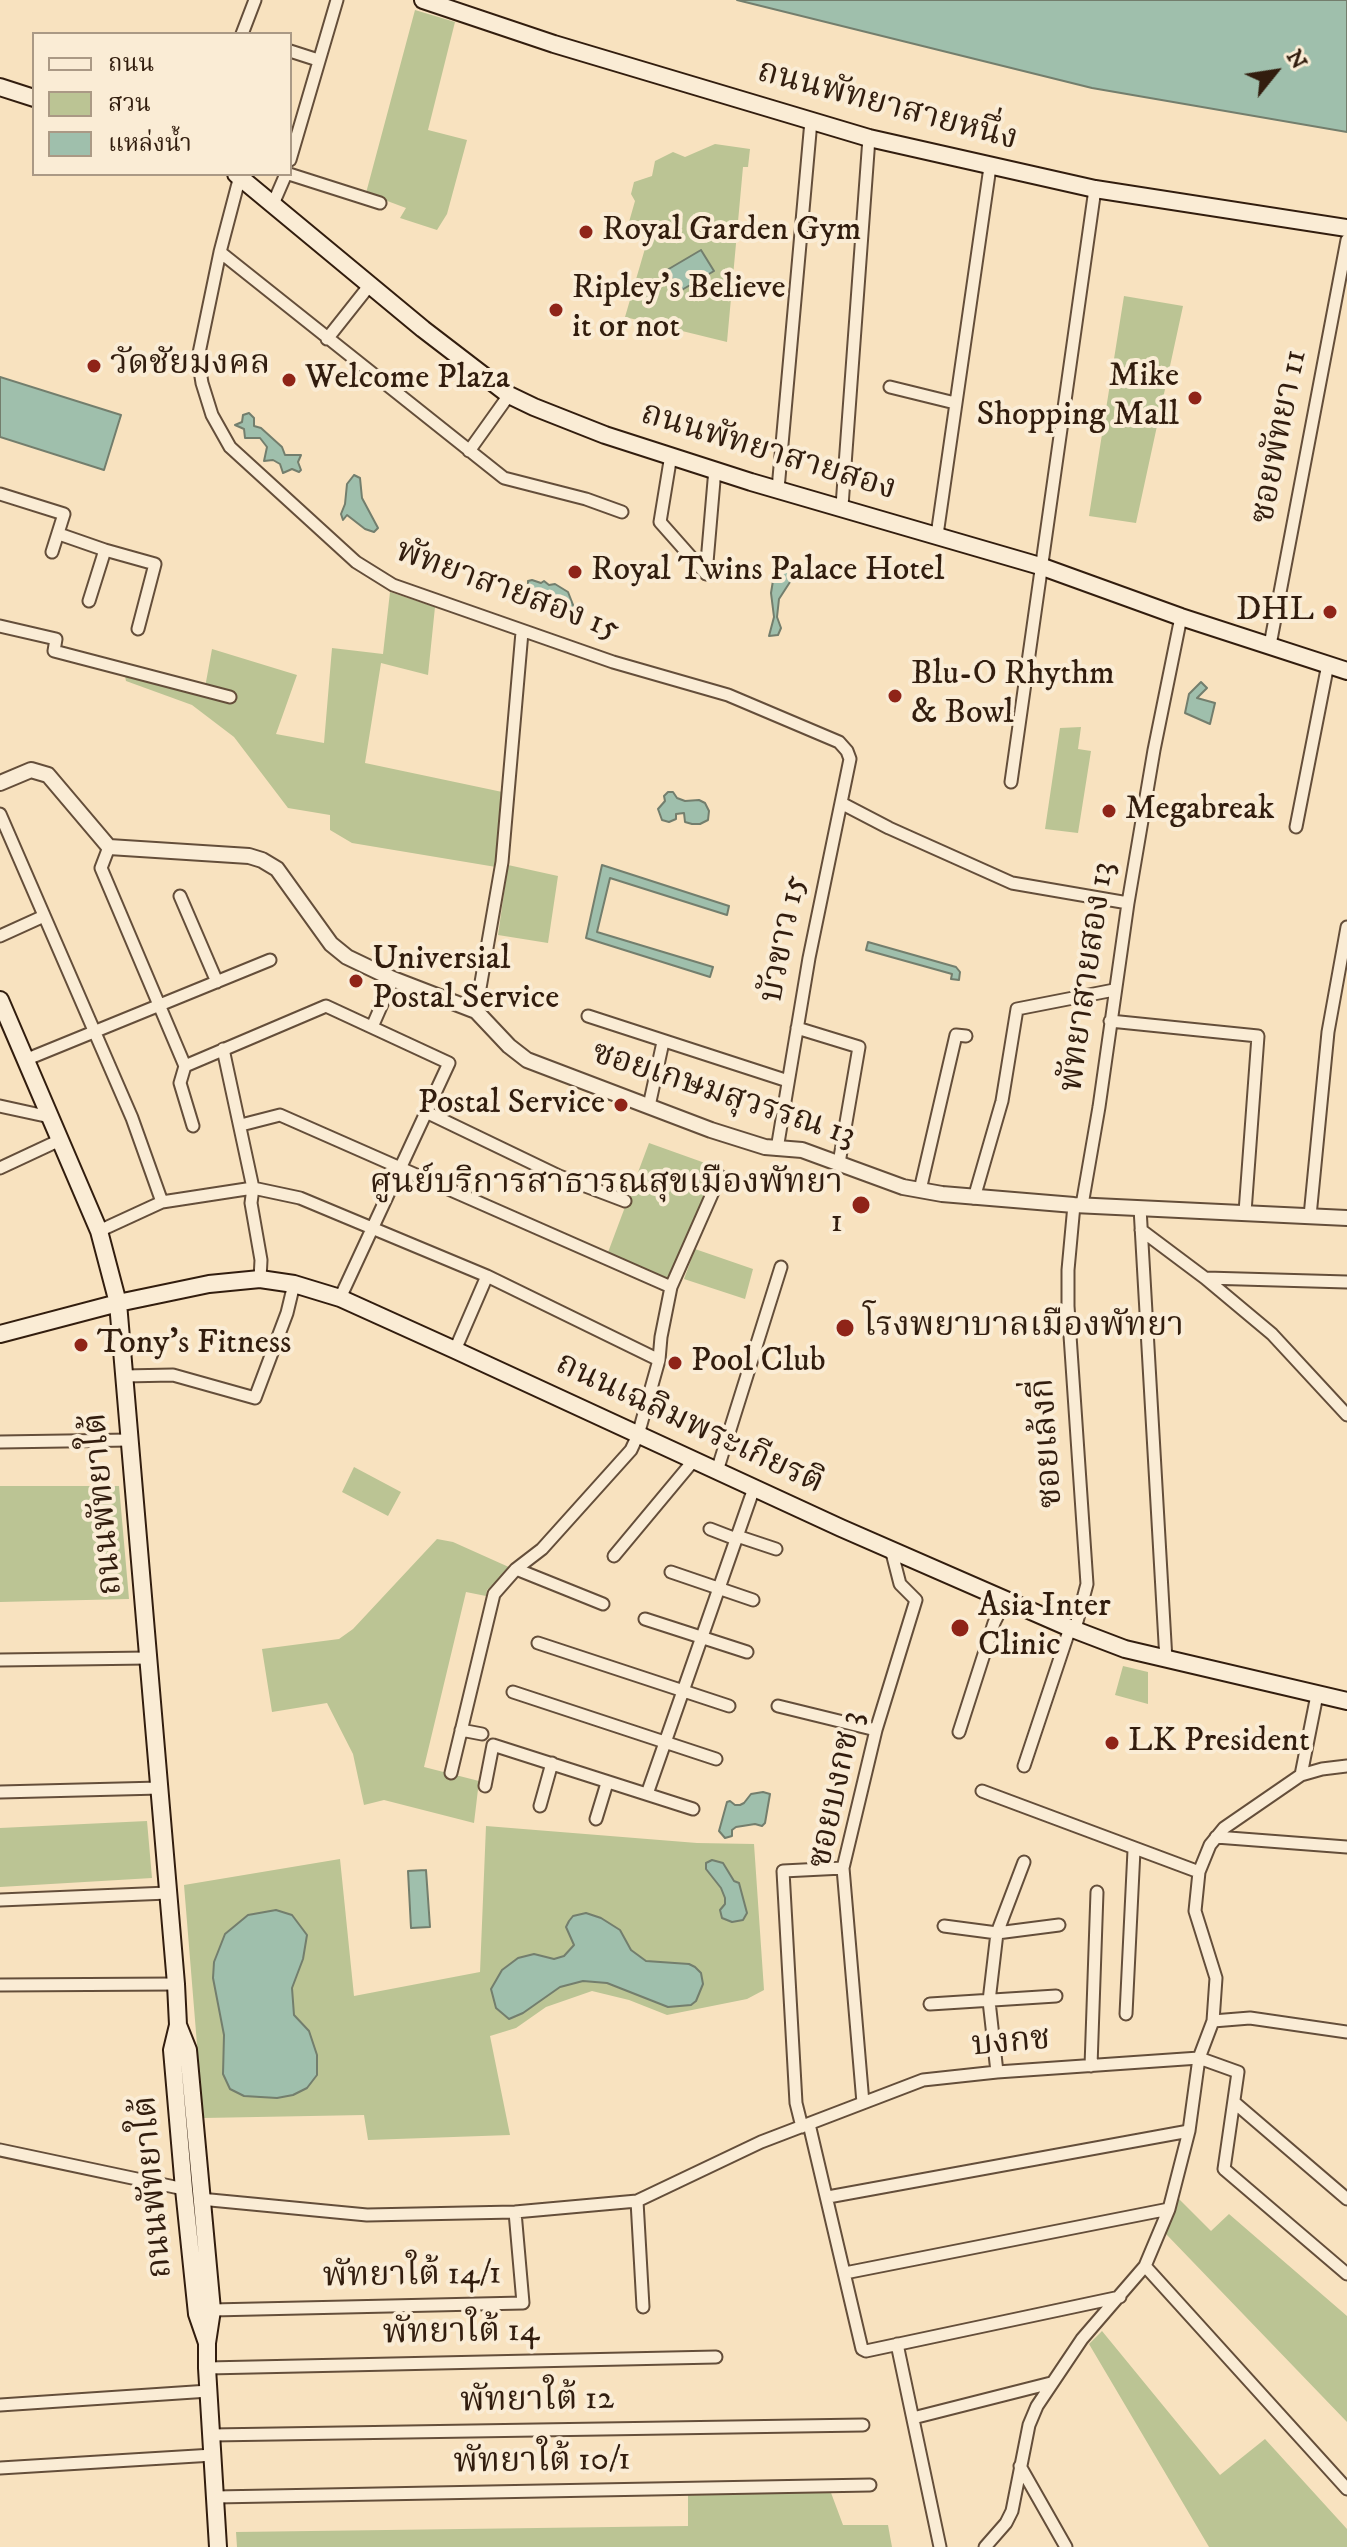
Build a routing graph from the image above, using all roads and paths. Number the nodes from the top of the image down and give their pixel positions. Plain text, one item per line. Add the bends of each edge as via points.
1 (255, 0) edge
2 (337, 0) edge
3 (423, 0) edge
4 (243, 32) edge
5 (292, 52) edge
6 (318, 60) junction
7 (0, 87) edge
8 (32, 97) edge
9 (811, 121) junction
10 (869, 138) junction
11 (292, 153) edge
12 (990, 167) junction
13 (238, 176) edge
14 (239, 176) edge
15 (286, 176) edge
16 (292, 176) edge
17 (1095, 189) junction
18 (380, 203) dead end
19 (273, 204) junction
20 (1347, 228) edge
21 (1347, 240) edge
22 (220, 252) junction
23 (369, 286) junction
24 (327, 339) junction
25 (890, 387) dead end
26 (509, 395) junction
27 (955, 403) junction
28 (469, 451) junction
29 (671, 455) junction
30 (715, 469) junction
31 (778, 489) junction
32 (0, 494) edge
33 (842, 506) junction
34 (622, 512) dead end
35 (59, 534) junction
36 (937, 535) junction
37 (105, 550) junction
38 (52, 552) dead end
39 (1040, 566) junction
40 (89, 601) dead end
41 (1181, 617) junction
42 (0, 626) edge
43 (138, 629) dead end
44 (522, 632) junction
45 (1270, 645) junction
46 (1328, 664) junction
47 (1347, 671) edge
48 (230, 697) dead end
49 (839, 742) joint
50 (1011, 782) dead end
51 (0, 783) edge
52 (841, 803) junction
53 (0, 814) edge
54 (1296, 827) dead end
55 (109, 847) junction
56 (180, 896) dead end
57 (1128, 903) junction
58 (44, 916) junction
59 (1347, 927) edge
60 (0, 936) edge
61 (270, 960) dead end
62 (393, 979) junction
63 (217, 982) junction
64 (1114, 990) junction
65 (0, 1000) edge
66 (157, 1005) junction
67 (476, 1011) junction
68 (588, 1016) dead end
69 (1110, 1021) junction
70 (372, 1027) junction
71 (797, 1028) junction
72 (95, 1030) junction
73 (966, 1036) dead end
74 (663, 1042) junction
75 (223, 1049) junction
76 (25, 1060) junction
77 (185, 1066) junction
78 (788, 1081) junction
79 (0, 1106) edge
80 (649, 1106) junction
81 (426, 1112) junction
82 (50, 1117) junction
83 (241, 1125) junction
84 (193, 1126) dead end
85 (60, 1140) junction
86 (777, 1149) junction
87 (839, 1163) junction
88 (0, 1168) edge
89 (400, 1168) junction
90 (720, 1176) dead end
91 (253, 1188) junction
92 (920, 1190) junction
93 (974, 1198) junction
94 (625, 1201) dead end
95 (162, 1202) junction
96 (1078, 1205) junction
97 (1140, 1208) junction
98 (1245, 1212) junction
99 (1310, 1216) junction
100 (1347, 1218) edge
101 (373, 1227) junction
102 (1141, 1230) junction
103 (99, 1231) junction
104 (781, 1267) dead end
105 (487, 1276) junction
106 (1205, 1278) junction
107 (260, 1279) junction
108 (1347, 1282) edge
109 (294, 1284) junction
110 (671, 1287) junction
111 (340, 1298) junction
112 (118, 1303) junction
113 (0, 1334) edge
114 (455, 1350) junction
115 (659, 1360) junction
116 (124, 1376) junction
117 (1347, 1415) edge
118 (638, 1435) junction
119 (130, 1440) junction
120 (0, 1442) edge
121 (694, 1460) junction
122 (717, 1471) junction
123 (754, 1488) junction
124 (710, 1529) dead end
125 (737, 1537) junction
126 (776, 1549) dead end
127 (891, 1549) junction
128 (614, 1556) dead end
129 (516, 1569) junction
130 (671, 1572) dead end
131 (719, 1588) junction
132 (753, 1600) dead end
133 (1005, 1601) junction
134 (603, 1604) dead end
135 (645, 1619) dead end
136 (1072, 1628) junction
137 (702, 1638) junction
138 (538, 1643) dead end
139 (747, 1652) dead end
140 (148, 1658) junction
141 (0, 1660) edge
142 (1166, 1660) junction
143 (684, 1689) junction
144 (513, 1692) dead end
145 (1317, 1695) junction
146 (1347, 1701) edge
147 (729, 1706) dead end
148 (778, 1706) dead end
149 (461, 1730) junction
150 (876, 1730) junction
151 (959, 1732) dead end
152 (482, 1734) dead end
153 (665, 1743) junction
154 (716, 1759) dead end
155 (552, 1763) junction
156 (1024, 1766) dead end
157 (1347, 1766) edge
158 (451, 1773) dead end
159 (1301, 1775) junction
160 (607, 1783) junction
161 (485, 1786) dead end
162 (160, 1788) junction
163 (982, 1791) dead end
164 (0, 1792) edge
165 (647, 1794) junction
166 (540, 1806) dead end
167 (693, 1809) dead end
168 (596, 1819) dead end
169 (1216, 1837) junction
170 (1347, 1847) edge
171 (1134, 1850) junction
172 (1024, 1862) dead end
173 (843, 1868) junction
174 (1199, 1872) junction
175 (1097, 1892) dead end
176 (168, 1893) junction
177 (0, 1900) edge
178 (1059, 1925) dead end
179 (944, 1926) dead end
180 (997, 1933) junction
181 (176, 1984) junction
182 (0, 1985) edge
183 (1056, 1996) dead end
184 (989, 2001) junction
185 (930, 2004) dead end
186 (1126, 2014) dead end
187 (1213, 2021) junction
188 (178, 2025) junction
189 (1347, 2032) edge
190 (1199, 2058) junction
191 (1091, 2066) junction
192 (997, 2072) junction
193 (863, 2103) junction
194 (1235, 2103) junction
195 (805, 2126) junction
196 (1189, 2131) junction
197 (0, 2150) edge
198 (184, 2189) junction
199 (828, 2197) junction
200 (200, 2199) junction
201 (1347, 2199) edge
202 (637, 2201) junction
203 (1169, 2209) junction
204 (515, 2212) junction
205 (1145, 2266) junction
206 (845, 2273) junction
207 (1347, 2274) edge
208 (1120, 2297) junction
209 (643, 2307) dead end
210 (212, 2310) junction
211 (207, 2343) junction
212 (897, 2344) junction
213 (716, 2357) dead end
214 (207, 2368) junction
215 (1051, 2383) junction
216 (209, 2391) junction
217 (0, 2405) edge
218 (913, 2418) junction
219 (863, 2425) dead end
220 (211, 2435) junction
221 (213, 2455) junction
222 (1020, 2466) junction
223 (0, 2468) edge
224 (870, 2485) dead end
225 (1347, 2489) edge
226 (215, 2497) junction
227 (218, 2547) edge
228 (940, 2547) edge
229 (985, 2547) edge
230 (1066, 2547) edge

1 - 4 street
2 - 6 street
3 - 9 main road, ถนนพัทยาสายหนึ่ง
5 - 6 street
6 - 11 street
7 - 8 main road
9 - 10 main road, ถนนพัทยาสายหนึ่ง
9 - 31 street
10 - 12 main road, ถนนพัทยาสายหนึ่ง
10 - 33 street
12 - 17 main road, ถนนพัทยาสายหนึ่ง
12 - 27 street
13 - 22 street, พัทยาสายสอง 15
14 - 19 main road, ถนนพัทยาสายสอง
15 - 19 street
16 - 18 street
17 - 20 main road, ถนนพัทยาสายหนึ่ง
17 - 39 street
19 - 23 main road, ถนนพัทยาสายสอง
21 - 45 street, ซอยพัทยา 11
22 - 24 street
22 - 44 street, พัทยาสายสอง 15 via 198,358 212,415 230,447 324,533 393,585
23 - 24 street
23 - 26 main road, ถนนพัทยาสายสอง
24 - 28 street
25 - 27 street
26 - 28 street
26 - 29 main road, ถนนพัทยาสายสอง via 592,431
27 - 36 street
28 - 34 street via 504,478
29 - 30 main road, ถนนพัทยาสายสอง
29 - 30 street via 660,522 706,574
30 - 31 main road, ถนนพัทยาสายสอง
31 - 33 main road, ถนนพัทยาสายสอง
32 - 35 street via 64,514
33 - 36 main road, ถนนพัทยาสายสอง
35 - 37 street
35 - 38 street
36 - 39 main road, ถนนพัทยาสายสอง
37 - 40 street
37 - 43 street via 155,564
39 - 41 main road, ถนนพัทยาสายสอง
39 - 50 street
41 - 45 main road, ถนนพัทยาสายสอง
41 - 57 street, พัทยาสายสอง 13
42 - 48 street via 56,639 54,651
44 - 49 street, พัทยาสายสอง 15 via 716,691
44 - 67 street via 502,862
45 - 46 main road, ถนนพัทยาสายสอง
46 - 47 main road, ถนนพัทยาสายสอง
46 - 54 street
49 - 52 street, บัวขาว 15 via 850,759
51 - 55 street via 31,770 48,775
52 - 57 street via 1012,883
52 - 71 street, บัวขาว 15
53 - 58 street
55 - 62 street, ซอยเกษมสุวรรณ 13 via 262,860 277,869 331,944
55 - 66 street via 101,868
56 - 63 street
57 - 64 street, พัทยาสายสอง 13
58 - 60 street
58 - 72 street
59 - 99 street via 1328,1032
61 - 63 street
62 - 67 street, ซอยเกษมสุวรรณ 13
62 - 70 street
63 - 66 street
64 - 69 street, พัทยาสายสอง 13
64 - 93 street via 1017,1009 1002,1101
65 - 76 main road, ถนนพัทยาใต้
66 - 72 street
66 - 77 street
67 - 80 street, ซอยเกษมสุวรรณ 13 via 527,1060
68 - 74 street
69 - 96 street, พัทยาสายสอง 13
69 - 98 street via 1258,1036
70 - 75 street via 326,1006
70 - 81 street via 449,1063
71 - 78 street, บัวขาว 15
71 - 87 street via 859,1047
72 - 76 street
72 - 95 street
73 - 92 street via 956,1035
74 - 78 street
74 - 80 street
75 - 77 street
75 - 83 street
76 - 82 main road, ถนนพัทยาใต้
77 - 84 street via 180,1083
78 - 86 street, บัวขาว 15
79 - 82 street
80 - 86 street, ซอยเกษมสุวรรณ 13
81 - 89 street
81 - 94 street via 559,1176
82 - 85 main road, ถนนพัทยาใต้
83 - 89 street via 280,1115
83 - 91 street
85 - 88 street
85 - 103 main road, ถนนพัทยาใต้
86 - 87 street, ซอยเกษมสุวรรณ 13 via 802,1150
87 - 92 street, ซอยเกษมสุวรรณ 13
89 - 101 street
89 - 110 street
90 - 110 street
91 - 95 street
91 - 101 street via 300,1198
91 - 107 street
92 - 93 street, ซอยเกษมสุวรรณ 13
93 - 96 street, ซอยเกษมสุวรรณ 13
95 - 103 street
96 - 97 street, ซอยเกษมสุวรรณ 13
96 - 136 street, ซอยเล้งกี่ via 1068,1306 1087,1584
97 - 98 street, ซอยเกษมสุวรรณ 13
97 - 102 street
98 - 99 street, ซอยเกษมสุวรรณ 13
99 - 100 street, ซอยเกษมสุวรรณ 13
101 - 105 street
101 - 111 street
102 - 106 street
102 - 142 street
103 - 112 main road, ถนนพัทยาใต้
104 - 122 street
105 - 114 street
105 - 115 street
106 - 108 street
106 - 117 street via 1272,1334
107 - 109 main road, ถนนเฉลิมพระเกียรติ
107 - 112 main road, ถนนเฉลิมพระเกียรติ
109 - 111 main road, ถนนเฉลิมพระเกียรติ
109 - 116 street via 255,1398 173,1375
110 - 115 street
111 - 114 main road, ถนนเฉลิมพระเกียรติ
112 - 113 main road, ถนนเฉลิมพระเกียรติ
112 - 116 main road, ถนนพัทยาใต้
114 - 118 main road, ถนนเฉลิมพระเกียรติ
115 - 118 street
116 - 119 main road, ถนนพัทยาใต้
118 - 121 main road, ถนนเฉลิมพระเกียรติ
118 - 129 street via 631,1450 542,1549
119 - 120 street
119 - 140 main road, ถนนพัทยาใต้
121 - 122 main road, ถนนเฉลิมพระเกียรติ
121 - 128 street
122 - 123 main road, ถนนเฉลิมพระเกียรติ
123 - 125 street
123 - 127 main road, ถนนเฉลิมพระเกียรติ
124 - 125 street
125 - 126 street
125 - 131 street
127 - 133 main road, ถนนเฉลิมพระเกียรติ
127 - 150 street, ซอยบงกช 3 via 900,1584 916,1600
129 - 134 street
129 - 149 street via 494,1594
130 - 131 street
131 - 132 street
131 - 137 street
133 - 136 main road, ถนนเฉลิมพระเกียรติ
133 - 151 street
135 - 137 street
136 - 142 main road, ถนนเฉลิมพระเกียรติ
136 - 156 street, ซอยเล้งกี่
137 - 139 street
137 - 143 street
138 - 143 street
140 - 141 street
140 - 162 main road, ถนนพัทยาใต้
142 - 145 main road, ถนนเฉลิมพระเกียรติ
143 - 147 street
143 - 153 street
144 - 153 street
145 - 146 main road, ถนนเฉลิมพระเกียรติ
145 - 159 street
148 - 150 street
149 - 152 street
149 - 158 street
150 - 173 street, ซอยบงกช 3
153 - 154 street
153 - 165 street
155 - 160 street
155 - 161 street via 493,1745
155 - 166 street
157 - 159 street
159 - 169 street
160 - 165 street
160 - 168 street
162 - 164 street
162 - 176 main road, ถนนพัทยาใต้
163 - 171 street
165 - 167 street
169 - 170 street
169 - 174 street
171 - 174 street
171 - 186 street
172 - 180 street
173 - 193 street, ซอยบงกช 3
173 - 195 street via 783,1871 796,2103
174 - 187 street via 1195,1911 1216,1978
175 - 191 street
176 - 177 street
176 - 181 main road, ถนนพัทยาใต้
178 - 180 street
179 - 180 street
180 - 184 street
181 - 182 street
181 - 188 main road, ถนนพัทยาใต้
183 - 184 street
184 - 185 street
184 - 192 street
187 - 189 street via 1250,2018
187 - 190 street
188 - 198 main road, ถนนพัทยาใต้ via 172,2050
188 - 200 main road, ถนนพัทยาใต้ via 188,2050
190 - 191 street, บงกช
190 - 194 street via 1238,2072
190 - 196 street
191 - 192 street, บงกช
192 - 193 street, บงกช via 923,2080
193 - 195 street, บงกช
194 - 201 street
194 - 207 street via 1224,2169
195 - 199 street
195 - 202 street, บงกช
196 - 199 street
196 - 203 street
197 - 198 street
198 - 211 main road, ถนนพัทยาใต้ via 197,2314
199 - 206 street
200 - 204 street, บงกช via 367,2215
200 - 210 main road, ถนนพัทยาใต้
202 - 204 street, บงกช
202 - 209 street
203 - 205 street
203 - 206 street
204 - 210 street, พัทยาใต้ 14/1 via 523,2303
205 - 208 street
205 - 225 street
206 - 212 street via 862,2349
208 - 212 street
208 - 215 street
210 - 211 main road, ถนนพัทยาใต้
211 - 214 main road, ถนนพัทยาใต้
212 - 218 street
213 - 214 street, พัทยาใต้ 14
214 - 216 main road, ถนนพัทยาใต้
215 - 218 street
215 - 222 street via 1029,2425
216 - 217 street
216 - 220 main road, ถนนพัทยาใต้
218 - 228 street
219 - 220 street, พัทยาใต้ 12
220 - 221 main road, ถนนพัทยาใต้
221 - 223 street
221 - 226 main road, ถนนพัทยาใต้
222 - 229 street via 1012,2511
222 - 230 street
224 - 226 street, พัทยาใต้ 10/1
226 - 227 main road, ถนนพัทยาใต้

